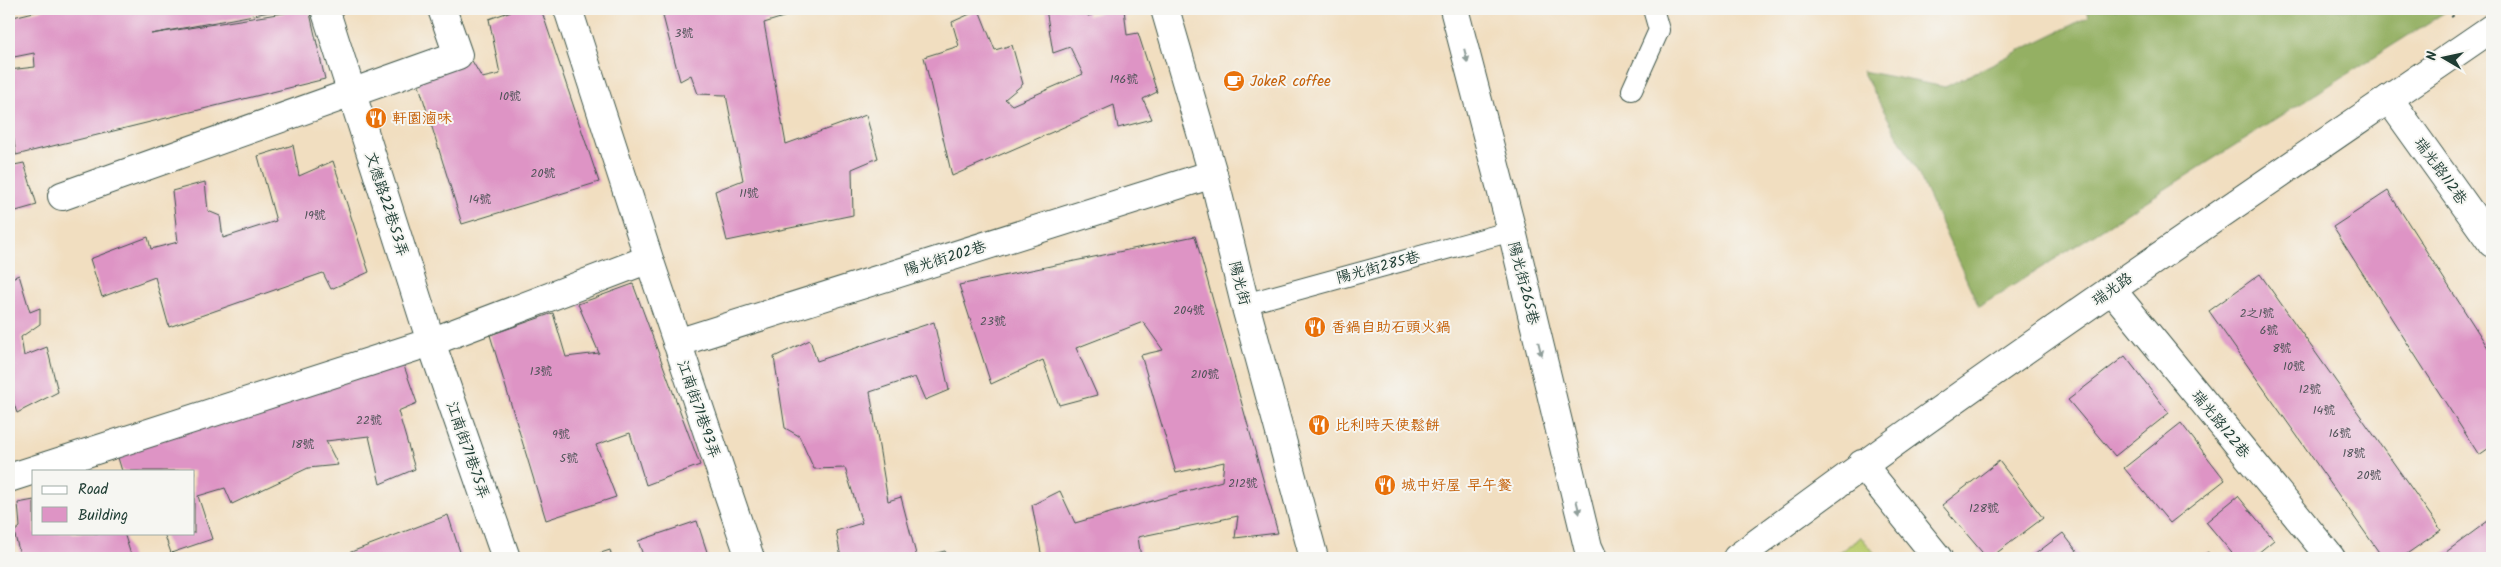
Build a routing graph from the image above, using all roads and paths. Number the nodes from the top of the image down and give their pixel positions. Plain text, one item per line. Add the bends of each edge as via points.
1 (324, 9) edge
2 (442, 9) edge
3 (568, 9) edge
4 (1165, 9) edge
5 (1454, 9) edge
6 (1653, 9) edge
7 (2492, 28) edge
8 (1632, 90) dead end
9 (352, 94) junction
10 (2389, 99) junction
11 (1213, 174) junction
12 (62, 196) dead end
13 (1512, 231) junction
14 (2492, 243) edge
15 (648, 259) junction
16 (2111, 289) junction
17 (1245, 304) junction
18 (430, 342) junction
19 (677, 343) junction
20 (1862, 464) junction
21 (34, 470) edge
22 (32, 471) edge
23 (9, 478) edge
24 (506, 558) edge
25 (750, 558) edge
26 (1314, 558) edge
27 (1593, 558) edge
28 (1736, 558) edge
29 (1938, 558) edge
30 (2331, 558) edge

1 - 9 street, 文德路22巷53弄
2 - 9 street via 458,55
3 - 15 street, 江南街71巷93弄
4 - 11 street, 陽光街
5 -> 13 street, 陽光街265巷
6 - 8 lane via 1659,30
7 - 10 street, 瑞光路
9 - 12 street
9 - 18 street, 文德路22巷53弄
10 - 14 street, 瑞光路112巷
10 - 16 street, 瑞光路
11 - 17 street, 陽光街
11 - 19 street, 陽光街202巷
13 - 17 lane, 陽光街285巷
13 -> 27 street, 陽光街265巷
15 - 18 street
15 - 19 street, 江南街71巷93弄
16 - 20 street, 瑞光路
16 - 30 street, 瑞光路122巷
17 - 26 street, 陽光街
18 - 21 street
18 - 24 street, 江南街71巷75弄
19 - 25 street, 江南街71巷93弄
20 - 28 street, 瑞光路
20 - 29 street
22 - 23 street

